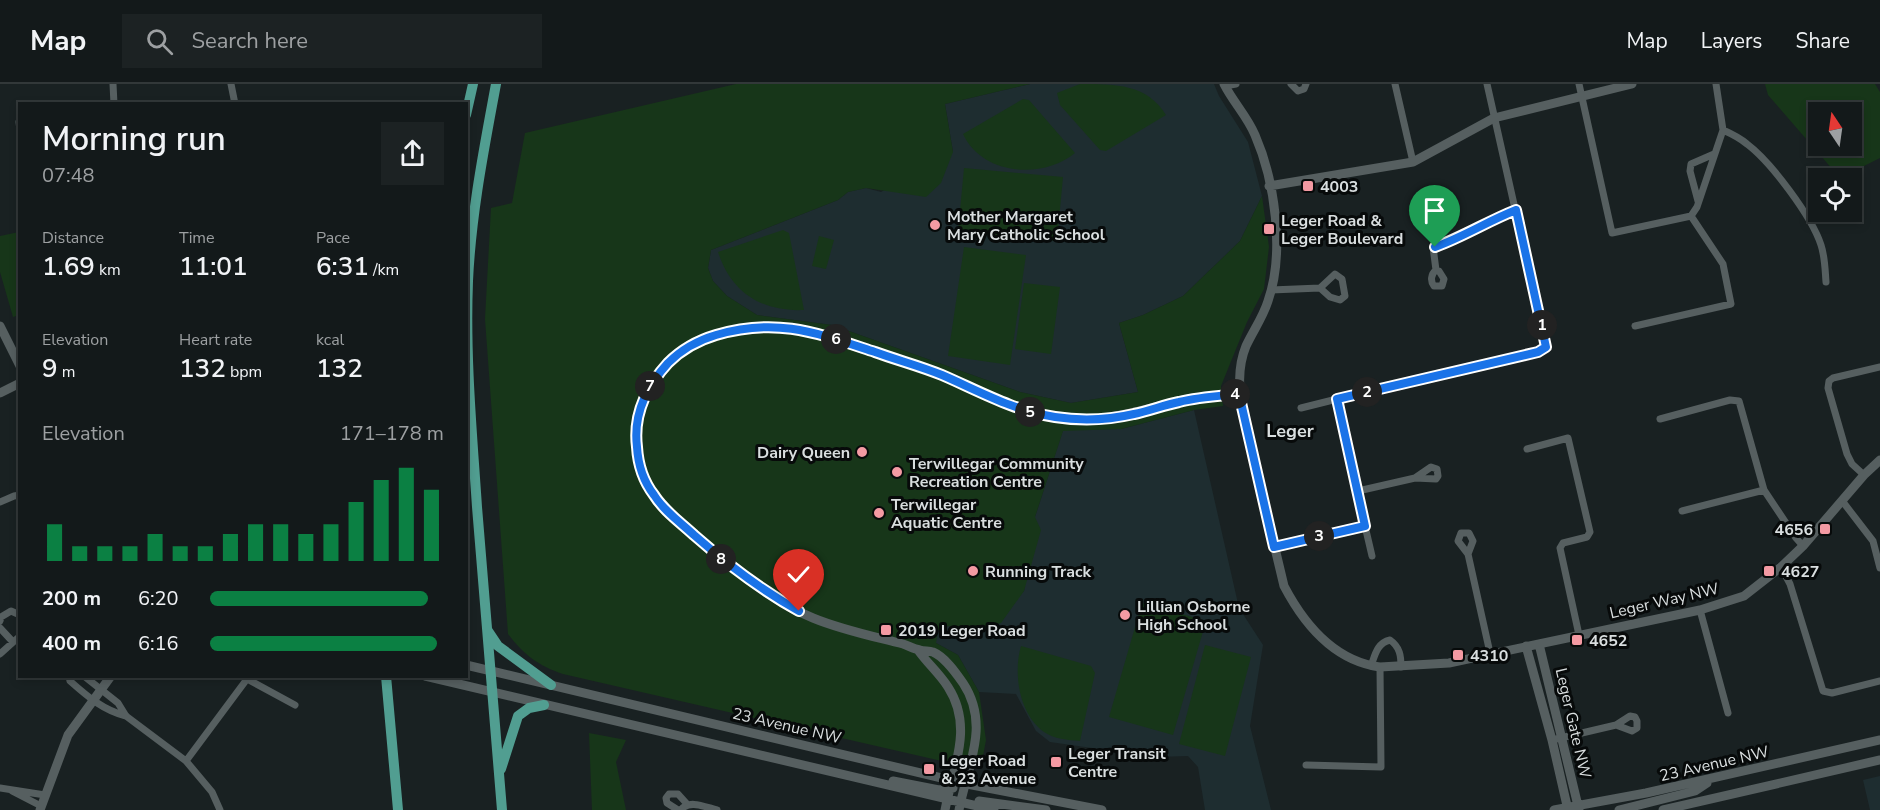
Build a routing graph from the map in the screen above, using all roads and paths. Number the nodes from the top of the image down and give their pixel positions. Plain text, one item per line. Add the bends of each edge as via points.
1 (113, 84) edge
2 (231, 84) edge
3 (473, 84) edge
4 (496, 84) edge
5 (1236, 84) edge
6 (1291, 84) edge
7 (1306, 84) edge
8 (1395, 84) edge
9 (1486, 84) edge
10 (1579, 84) edge
11 (1632, 84) edge
12 (1716, 84) edge
13 (1224, 85) edge
14 (1581, 95) junction
15 (114, 102) edge
16 (235, 102) edge
17 (468, 106) edge
18 (1494, 118) junction
19 (1723, 130) junction
20 (1714, 154) junction
21 (1413, 162) junction
22 (1269, 186) junction
23 (1699, 201) junction
24 (1516, 210) junction
25 (1691, 216) junction
26 (1436, 270) dead end
27 (468, 281) edge
28 (1826, 282) dead end
29 (1320, 288) dead end
30 (1271, 290) junction
31 (0, 326) edge
32 (1635, 326) dead end
33 (18, 362) edge
34 (1880, 367) edge
35 (468, 374) edge
36 (18, 384) edge
37 (0, 393) edge
38 (1239, 394) junction
39 (1337, 399) junction
40 (1300, 408) dead end
41 (1660, 419) dead end
42 (1527, 449) dead end
43 (1880, 460) edge
44 (1864, 475) junction
45 (1415, 478) dead end
46 (1764, 490) junction
47 (1358, 491) junction
48 (18, 496) edge
49 (0, 502) edge
50 (1843, 502) junction
51 (1682, 511) dead end
52 (1365, 526) junction
53 (1803, 546) junction
54 (1274, 547) junction
55 (1468, 554) dead end
56 (1372, 556) dead end
57 (1781, 567) junction
58 (1880, 568) edge
59 (1700, 610) junction
60 (18, 614) edge
61 (0, 621) edge
62 (486, 625) junction
63 (0, 628) edge
64 (1579, 635) junction
65 (18, 638) edge
66 (13, 642) junction
67 (1539, 644) junction
68 (1526, 646) junction
69 (918, 650) junction
70 (1490, 653) junction
71 (0, 654) edge
72 (468, 665) edge
73 (1376, 666) junction
74 (1401, 667) junction
75 (490, 670) junction
76 (69, 678) edge
77 (87, 678) edge
78 (110, 678) edge
79 (386, 678) edge
80 (432, 678) edge
81 (1880, 681) edge
82 (550, 685) junction
83 (102, 690) junction
84 (491, 693) junction
85 (93, 701) junction
86 (295, 705) dead end
87 (544, 705) junction
88 (1728, 712) dead end
89 (126, 716) junction
90 (1616, 725) dead end
91 (1562, 737) junction
92 (1552, 740) junction
93 (1880, 740) edge
94 (1880, 760) edge
95 (186, 761) junction
96 (1306, 765) dead end
97 (812, 768) junction
98 (499, 775) junction
99 (1714, 778) junction
100 (967, 784) junction
101 (951, 785) junction
102 (0, 788) edge
103 (9, 790) junction
104 (45, 795) junction
105 (687, 804) junction
106 (960, 804) edge
107 (946, 805) edge
108 (41, 808) edge
109 (1574, 809) edge
110 (220, 810) edge
111 (398, 810) edge
112 (502, 810) edge
113 (679, 810) edge
114 (717, 810) edge
115 (994, 810) edge
116 (1046, 810) edge
117 (1096, 810) edge
118 (1554, 810) edge
119 (1619, 810) edge
120 (1663, 810) edge

1 - 15 street
2 - 16 street
3 - 17 main road
4 - 27 main road via 476,195
5 - 13 street
6 - 7 street via 1298,91
8 - 21 street
9 - 18 street
10 - 14 street
11 - 14 street
12 - 19 street
13 - 22 street, Leger Way NW via 1255,135
14 - 18 street
14 - 25 street via 1612,233
18 - 21 street
18 - 24 street
19 - 20 street
19 - 28 street via 1761,156 1809,218 1824,258
20 - 23 street
20 - 23 street via 1691,164
21 - 22 street
22 - 30 street, Leger Way NW via 1277,238
23 - 25 street
24 - 26 street via 1433,248
24 - 39 street via 1546,342 1544,350
25 - 32 street via 1723,264 1731,304
29 - 30 street
30 - 38 street, Leger Way NW via 1245,350
31 - 33 street
34 - 44 street via 1829,381 1844,447 1852,464
35 - 62 main road
36 - 37 street
38 - 54 street, Leger Way NW
38 - 69 street via 1106,418 1054,417 1006,404 941,375 819,334 781,327 725,333 674,357 649,387 637,422 638,456 644,477 668,512 723,561 810,617
39 - 40 street
39 - 47 street
41 - 46 street via 1739,401
42 - 64 street via 1568,438 1590,532 1560,548
43 - 44 street, Leger Way NW
44 - 50 street, Leger Way NW
45 - 47 street
46 - 51 street
46 - 53 street
47 - 52 street
48 - 49 street
50 - 53 street, Leger Way NW
50 - 58 street via 1873,541
52 - 54 street
52 - 56 street
53 - 57 street, Leger Way NW
54 - 73 street, Leger Way NW via 1284,586 1309,626 1345,656
55 - 70 street
57 - 59 street, Leger Way NW via 1744,596
57 - 81 street via 1823,691 1832,693
59 - 64 street, Leger Way NW
59 - 88 street
60 - 61 street via 11,611
62 - 75 main road
62 - 82 main road via 498,646
63 - 66 street
64 - 67 street, Leger Way NW
65 - 66 street
66 - 71 street
67 - 68 street, Leger Way NW
67 - 91 street, Leger Gate NW
68 - 70 street, Leger Way NW
68 - 92 street, Leger Gate NW
69 - 100 street via 933,652 942,659 968,691 977,732
69 - 101 street via 950,690 960,713 962,735
70 - 74 street, Leger Way NW via 1449,663
72 - 75 street, 23 Avenue NW
73 - 74 street, Leger Way NW
73 - 74 street via 1376,651 1390,640 1401,655
73 - 96 street via 1381,766
75 - 82 street, 23 Avenue NW
75 - 84 main road
76 - 85 street
77 - 83 street
78 - 83 street
79 - 111 main road
80 - 84 street
82 - 101 street, 23 Avenue NW
83 - 85 street
83 - 89 street
84 - 87 street
84 - 98 main road
85 - 89 street
85 - 104 street via 68,735
86 - 95 street via 247,679
87 - 97 street
87 - 98 main road via 529,708 518,716
89 - 95 street
90 - 91 street
91 - 92 street
91 - 109 street, Leger Gate NW
92 - 109 street, Leger Gate NW
93 - 99 street, 23 Avenue NW
94 - 120 street
95 - 110 street via 212,792
97 - 101 street via 939,790
97 - 107 street
98 - 112 main road
99 - 109 street, 23 Avenue NW
99 - 119 street via 1695,791
100 - 101 street, 23 Avenue NW
100 - 106 street
100 - 117 street, 23 Avenue NW
101 - 107 street
102 - 103 street
103 - 104 street
103 - 108 street
104 - 108 street
105 - 113 street
105 - 113 street via 678,794 669,794 667,803
105 - 114 street
106 - 107 street
106 - 115 street
106 - 116 street
109 - 118 street, 23 Avenue NW

